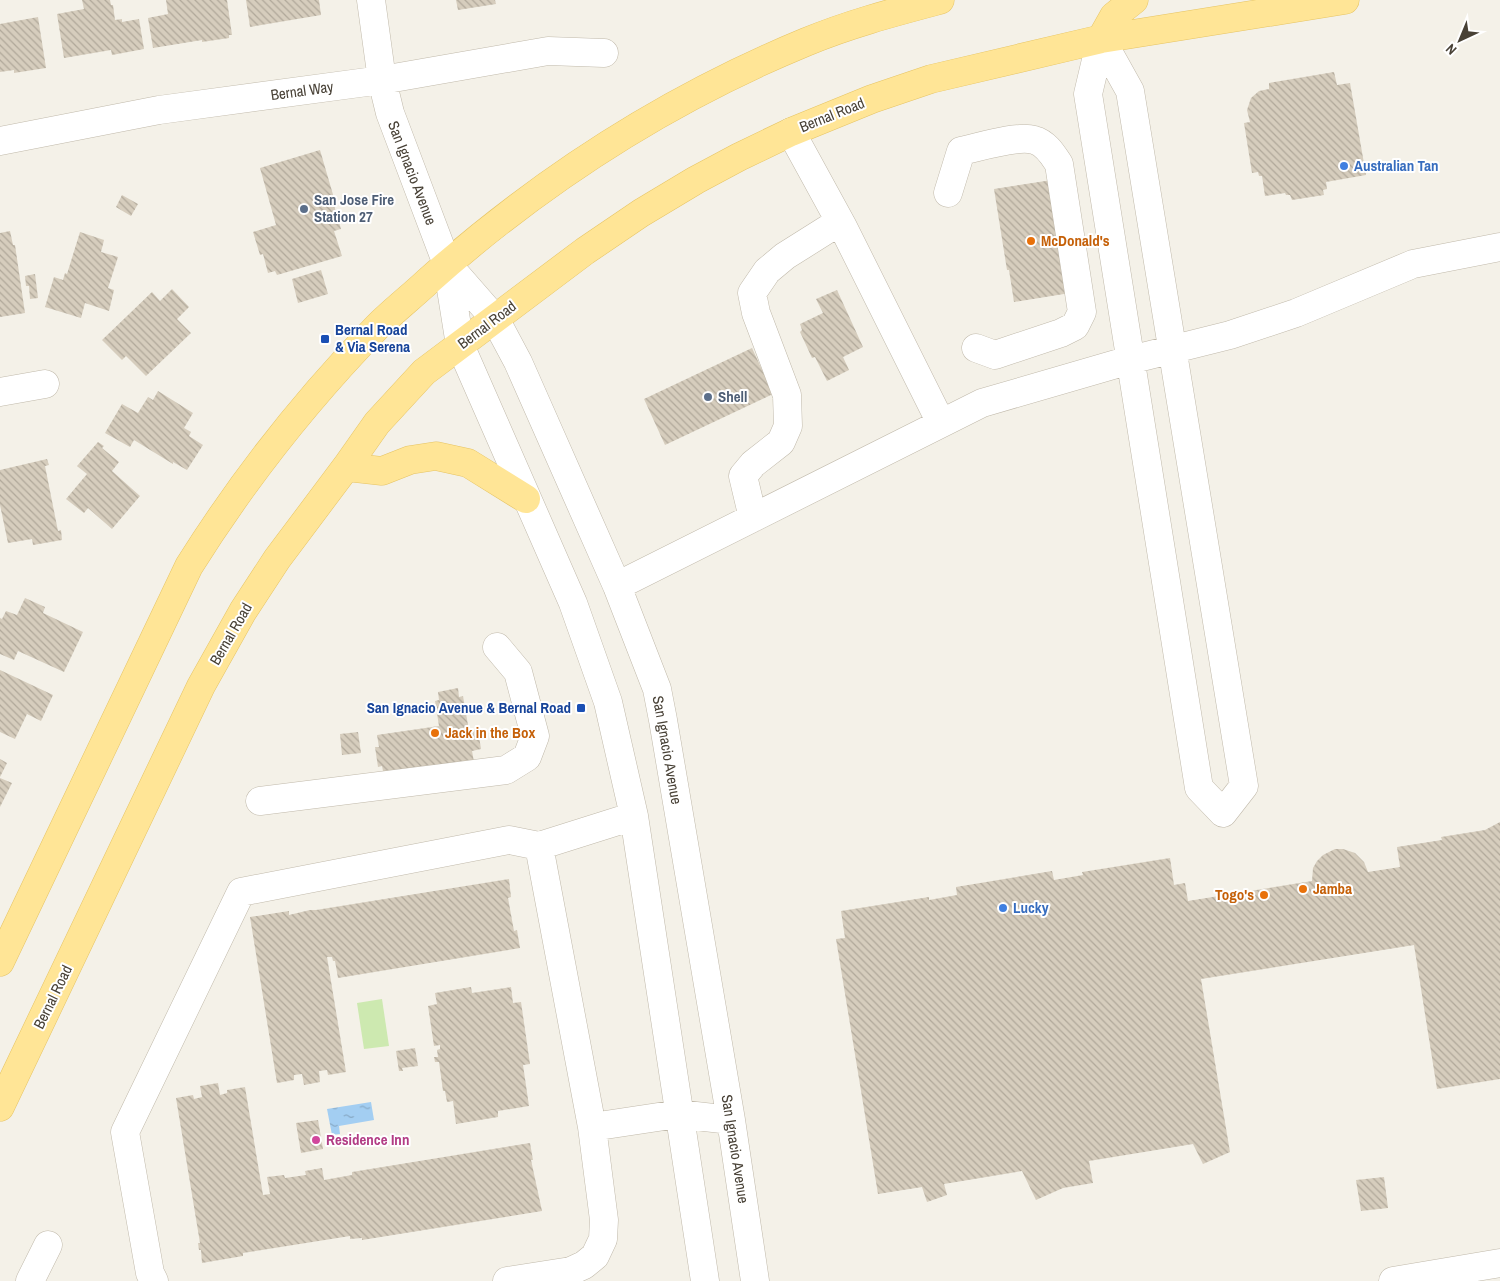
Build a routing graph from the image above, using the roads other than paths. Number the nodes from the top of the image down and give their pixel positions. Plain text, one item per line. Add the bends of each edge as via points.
1 (371, 0) edge
2 (940, 0) edge
3 (1134, 0) edge
4 (1345, 0) edge
5 (1101, 39) junction
6 (604, 53) dead end
7 (382, 80) junction
8 (791, 132) junction
9 (0, 141) edge
10 (948, 193) dead end
11 (839, 222) junction
12 (1500, 247) edge
13 (447, 264) junction
14 (495, 319) junction
15 (460, 346) junction
16 (976, 348) dead end
17 (1172, 350) junction
18 (1130, 360) junction
19 (45, 384) dead end
20 (0, 392) edge
21 (941, 424) junction
22 (346, 467) junction
23 (526, 499) junction
24 (753, 518) junction
25 (617, 586) junction
26 (497, 647) dead end
27 (260, 801) dead end
28 (634, 816) junction
29 (539, 846) junction
30 (0, 962) edge
31 (0, 1107) edge
32 (678, 1114) junction
33 (731, 1120) junction
34 (592, 1127) junction
35 (1500, 1262) edge
36 (1458, 1276) edge
37 (30, 1281) edge
38 (54, 1281) edge
39 (154, 1281) edge
40 (507, 1281) edge
41 (705, 1281) edge
42 (755, 1281) edge
43 (1393, 1281) edge

1 - 7 street, San Ignacio Avenue
2 - 13 main road via 808,41 672,107 572,168
3 - 5 main road via 1114,16
4 - 5 main road, Bernal Road
5 - 8 main road, Bernal Road via 931,79
5 - 17 street via 1130,91
5 - 18 street via 1088,94
6 - 7 street, Bernal Way via 548,51
7 - 9 street, Bernal Way via 160,110
7 - 13 street, San Ignacio Avenue via 404,154
8 - 11 street
8 - 14 main road, Bernal Road via 696,180 641,213
10 - 16 street via 961,151 1022,138 1036,140 1059,164 1082,312 1075,326 1061,333 995,355
11 - 21 street
11 - 24 street via 785,256 767,271 752,293 756,313 787,395 788,426 781,442 743,476
12 - 17 street via 1413,264 1296,313
13 - 14 street, San Ignacio Avenue
13 - 15 street, San Ignacio Avenue
13 - 30 main road via 379,325 341,366 295,418 219,519 189,566
14 - 15 main road, Bernal Road
14 - 25 street, San Ignacio Avenue via 518,362
15 - 22 main road, Bernal Road via 424,372 376,423
15 - 23 street, San Ignacio Avenue
17 - 18 street
17 - 18 street via 1244,786 1223,813 1199,788
18 - 21 street via 982,403
19 - 20 street
21 - 24 street
22 - 23 main road via 382,471 410,460 436,456 468,463
22 - 31 main road, Bernal Road via 277,558 201,686
23 - 28 street, San Ignacio Avenue via 573,603 608,702
24 - 25 street
25 - 33 street, San Ignacio Avenue via 656,689 662,716
26 - 27 street via 518,672 528,708 535,736 527,757 506,770
28 - 29 street
28 - 32 street, San Ignacio Avenue
29 - 34 street
29 - 39 street via 509,840 241,892 125,1132
32 - 33 street
32 - 34 street
32 - 41 street, San Ignacio Avenue
33 - 42 street, San Ignacio Avenue
34 - 40 street via 604,1220 603,1239 595,1256 571,1271
35 - 36 street
36 - 43 street
37 - 38 street via 48,1245

